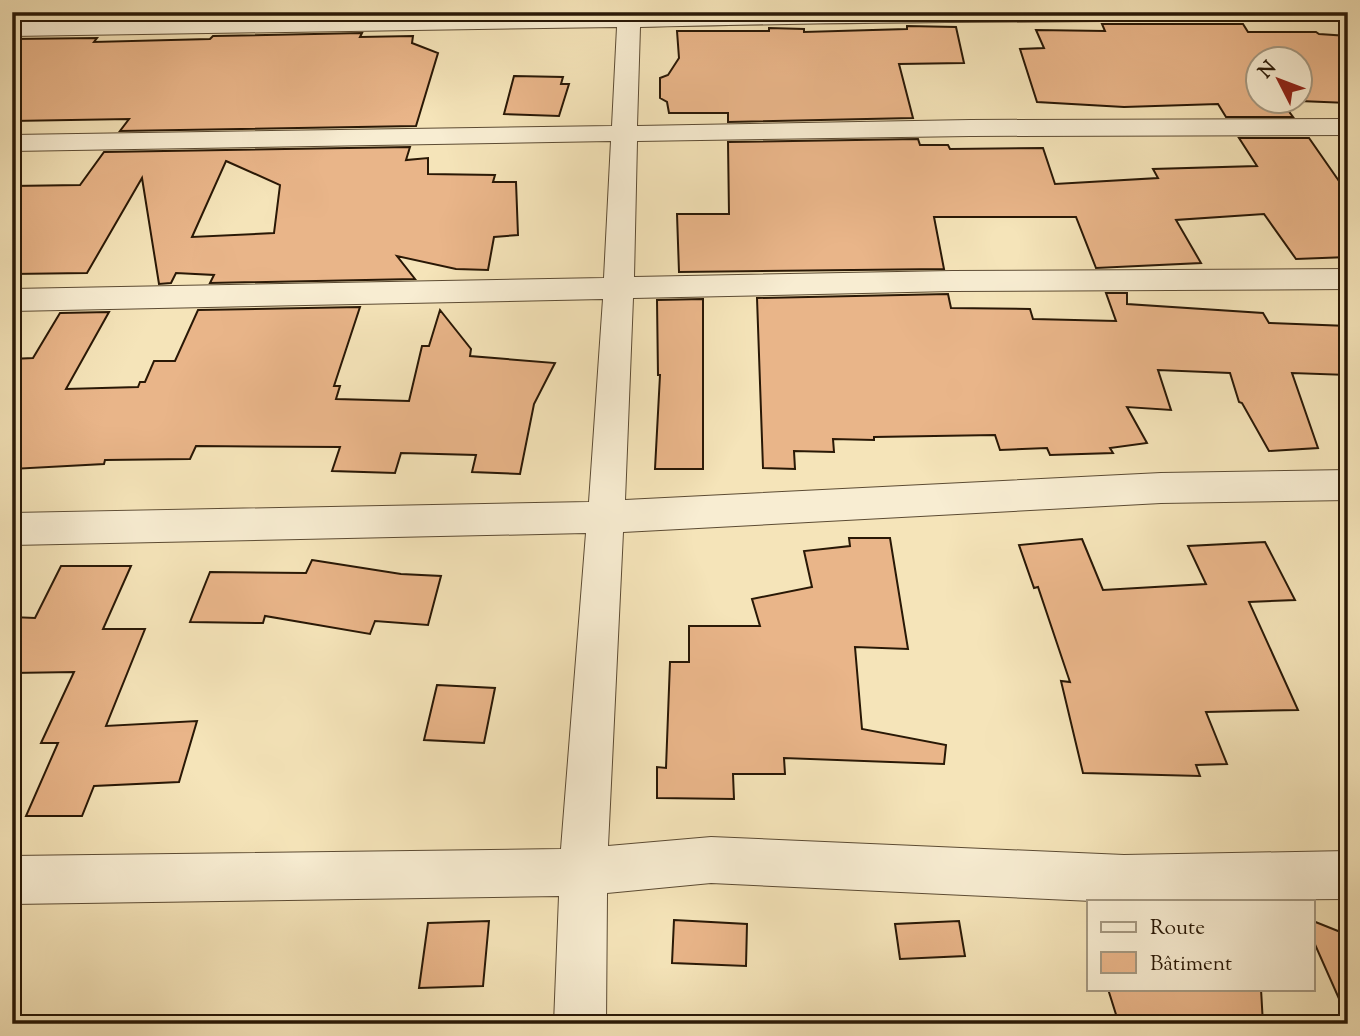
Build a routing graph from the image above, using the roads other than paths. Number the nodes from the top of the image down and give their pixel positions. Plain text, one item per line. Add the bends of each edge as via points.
1 (1320, 12) edge
2 (628, 16) edge
3 (12, 29) edge
4 (1348, 127) edge
5 (623, 132) junction
6 (12, 143) edge
7 (1348, 279) edge
8 (618, 287) junction
9 (12, 300) edge
10 (1348, 485) edge
11 (607, 517) junction
12 (12, 528) edge
13 (583, 872) junction
14 (1348, 875) edge
15 (12, 880) edge
16 (580, 1024) edge

1 - 2 street
2 - 3 street
2 - 5 street
4 - 5 street
5 - 6 street
5 - 8 street
7 - 8 street
8 - 9 street
8 - 11 street
10 - 11 street via 1161,488
11 - 12 street
11 - 13 street
13 - 14 street via 711,860 1124,879
13 - 15 street
13 - 16 street

